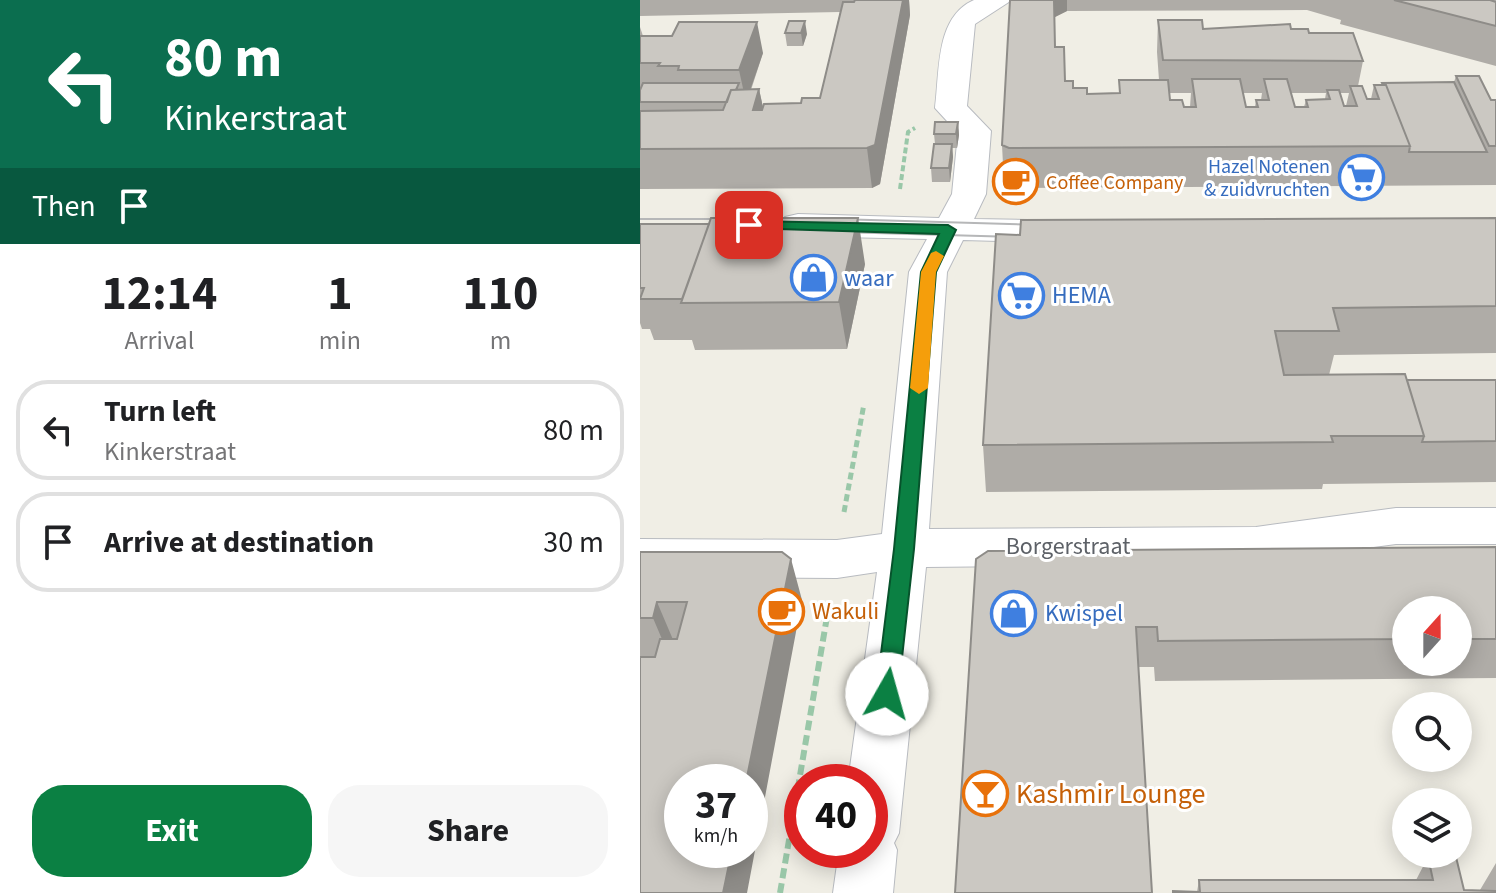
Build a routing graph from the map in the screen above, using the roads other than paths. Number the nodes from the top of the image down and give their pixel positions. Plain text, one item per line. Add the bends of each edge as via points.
1 (998, 0) edge
2 (957, 6) edge
3 (761, 225) edge
4 (948, 230) junction
5 (1117, 232) edge
6 (1496, 526) edge
7 (904, 549) junction
8 (640, 558) edge
9 (878, 764) edge
10 (866, 868) edge
11 (863, 893) edge

1 - 2 street
2 - 4 street via 961,23 951,108 975,131 969,194
3 - 4 street
4 - 5 street
4 - 7 street via 928,272
6 - 7 street, Borgerstraat via 1396,526 1256,545
7 - 8 street, Borgerstraat via 837,559
7 - 9 street
10 - 11 street

